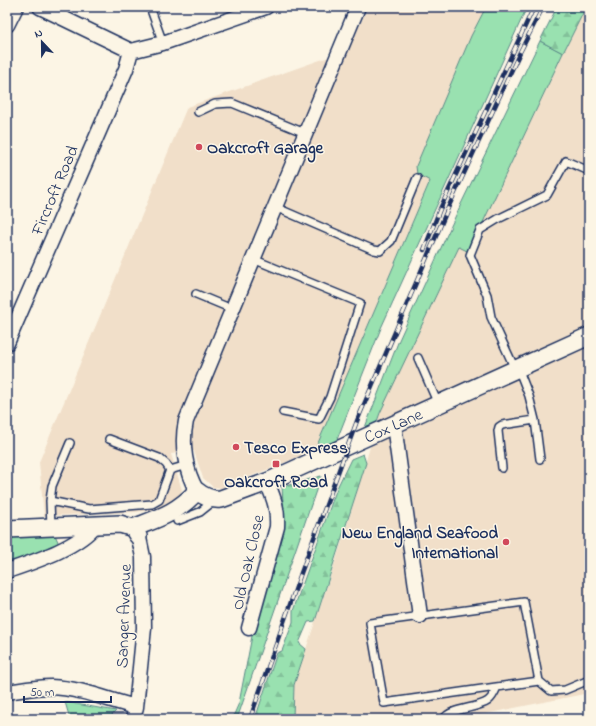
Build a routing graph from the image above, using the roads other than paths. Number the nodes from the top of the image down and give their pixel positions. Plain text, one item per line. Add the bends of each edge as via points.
1 (16, 7) edge
2 (40, 7) edge
3 (150, 7) edge
4 (266, 7) edge
5 (358, 7) edge
6 (224, 14) edge
7 (7, 24) edge
8 (162, 43) junction
9 (131, 51) junction
10 (198, 112) dead end
11 (305, 133) junction
12 (589, 172) edge
13 (417, 178) dead end
14 (275, 207) junction
15 (253, 259) junction
16 (196, 294) dead end
17 (232, 309) junction
18 (589, 336) edge
19 (7, 344) edge
20 (418, 358) dead end
21 (517, 368) junction
22 (438, 404) junction
23 (283, 412) dead end
24 (535, 420) junction
25 (394, 424) junction
26 (109, 439) dead end
27 (70, 443) dead end
28 (540, 459) dead end
29 (187, 465) junction
30 (502, 468) dead end
31 (170, 470) junction
32 (267, 482) junction
33 (206, 496) junction
34 (50, 501) junction
35 (175, 516) junction
36 (96, 524) junction
37 (51, 527) junction
38 (7, 529) edge
39 (130, 530) junction
40 (7, 571) edge
41 (420, 616) junction
42 (249, 628) dead end
43 (539, 681) junction
44 (588, 681) edge
45 (497, 687) junction
46 (7, 692) edge
47 (135, 713) edge
48 (444, 719) edge

1 - 7 street
2 - 9 street
3 - 8 lane
4 - 6 street
5 - 11 street
6 - 8 street
8 - 9 street
9 - 19 street, Fircroft Road via 126,69
10 - 11 lane via 214,104 232,103
11 - 14 street
12 - 21 lane via 566,161 548,195 480,230 470,255 487,295 491,317
13 - 14 lane via 391,241 380,251
14 - 15 street
15 - 17 street
15 - 23 lane via 360,304 330,397 319,419
16 - 17 lane
17 - 29 street via 186,421 183,445
18 - 21 street, Cox Lane
20 - 22 lane
21 - 22 street, Cox Lane
21 - 24 lane via 529,396
22 - 25 street, Cox Lane
24 - 28 lane
24 - 30 lane via 499,427
25 - 32 street, Cox Lane
25 - 41 street
26 - 31 lane via 159,458
27 - 34 lane via 52,486
29 - 31 lane
29 - 33 street via 193,485
31 - 34 lane via 159,500 152,504 89,509
32 - 33 street, Cox Lane via 227,498
32 - 42 street, Old Oak Close via 276,501 277,527
33 - 35 street via 190,512
34 - 37 lane
35 - 39 street
35 - 39 lane
36 - 37 street
36 - 39 street
36 - 40 street via 82,538 53,554
37 - 38 street
39 - 47 street, Sanger Avenue via 143,557 144,628
41 - 43 lane via 524,602
41 - 45 lane via 370,623 384,703
43 - 44 lane via 551,691 565,690
43 - 45 lane
45 - 48 lane via 489,700 449,714
46 - 47 street via 30,688 74,690

